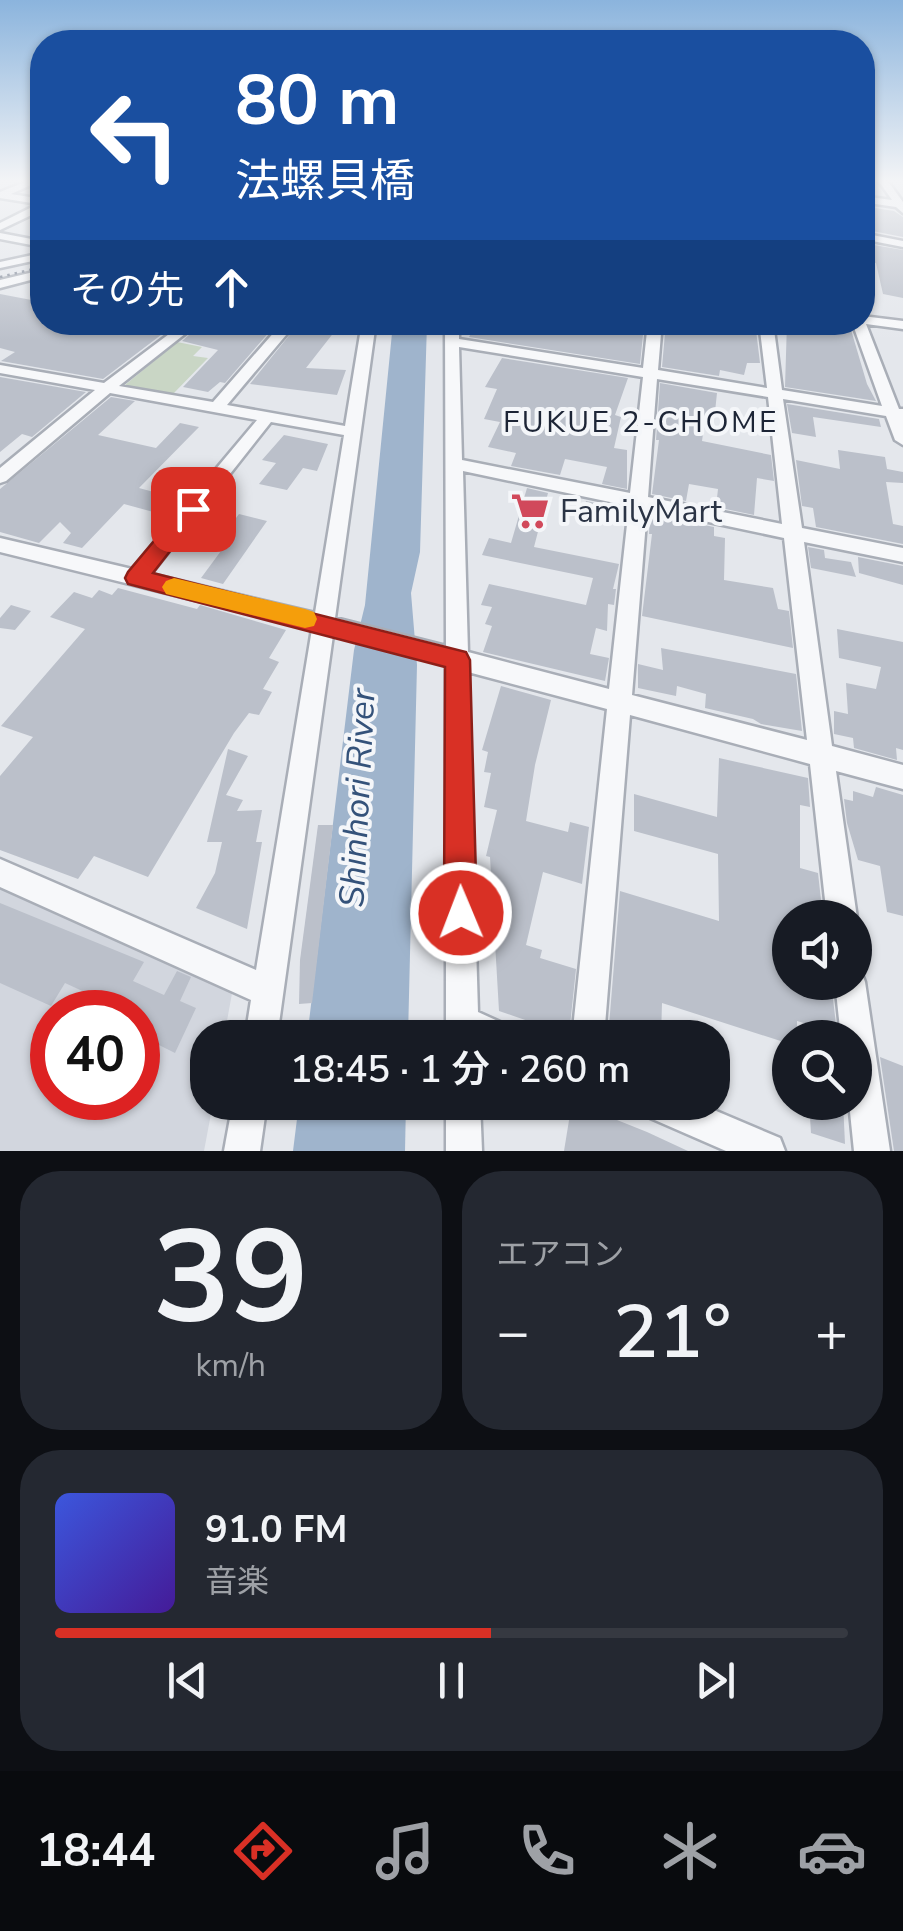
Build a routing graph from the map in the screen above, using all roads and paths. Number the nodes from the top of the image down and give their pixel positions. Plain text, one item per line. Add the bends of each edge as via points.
1 (0, 236) edge
2 (875, 239) edge
3 (903, 244) edge
4 (30, 248) edge
5 (30, 256) edge
6 (0, 262) edge
7 (30, 276) edge
8 (30, 280) edge
9 (0, 284) edge
10 (0, 298) edge
11 (875, 322) edge
12 (903, 325) edge
13 (177, 335) edge
14 (280, 335) edge
15 (367, 335) edge
16 (452, 335) edge
17 (466, 335) edge
18 (653, 335) edge
19 (768, 335) edge
20 (866, 335) edge
21 (0, 368) edge
22 (650, 373) junction
23 (106, 388) junction
24 (776, 394) junction
25 (216, 408) junction
26 (898, 413) edge
27 (267, 416) junction
28 (353, 432) junction
29 (903, 440) edge
30 (454, 464) junction
31 (0, 478) edge
32 (637, 500) junction
33 (790, 531) junction
34 (0, 545) edge
35 (903, 556) edge
36 (136, 578) junction
37 (332, 626) junction
38 (451, 658) junction
39 (620, 701) junction
40 (821, 756) junction
41 (903, 776) edge
42 (0, 873) edge
43 (840, 900) edge
44 (269, 992) junction
45 (852, 1000) edge
46 (264, 1020) edge
47 (462, 1020) edge
48 (590, 1020) edge
49 (247, 1120) edge
50 (463, 1120) edge
51 (695, 1120) edge
52 (242, 1151) edge
53 (464, 1151) edge
54 (767, 1151) edge
55 (872, 1151) edge

1 - 4 street
2 - 3 street
5 - 6 street
7 - 9 street
8 - 10 street
11 - 12 street
13 - 23 street
14 - 25 street
15 - 28 street
16 - 30 street
17 - 22 street
18 - 22 street
19 - 24 street
20 - 26 street
21 - 23 street
22 - 24 street
22 - 32 street
23 - 25 street
23 - 31 street
24 - 26 street
24 - 33 street
25 - 27 street
26 - 29 street
27 - 28 street
27 - 36 street
28 - 37 street
30 - 32 street
30 - 38 street
32 - 33 street
32 - 39 street
33 - 35 street
33 - 40 street
34 - 36 street
36 - 37 street
37 - 38 street
37 - 44 street
38 - 39 street
38 - 47 street
39 - 40 street
39 - 48 street
40 - 41 street
40 - 43 street
42 - 44 street
44 - 46 street
45 - 55 street
49 - 52 street
50 - 53 street
51 - 54 street

